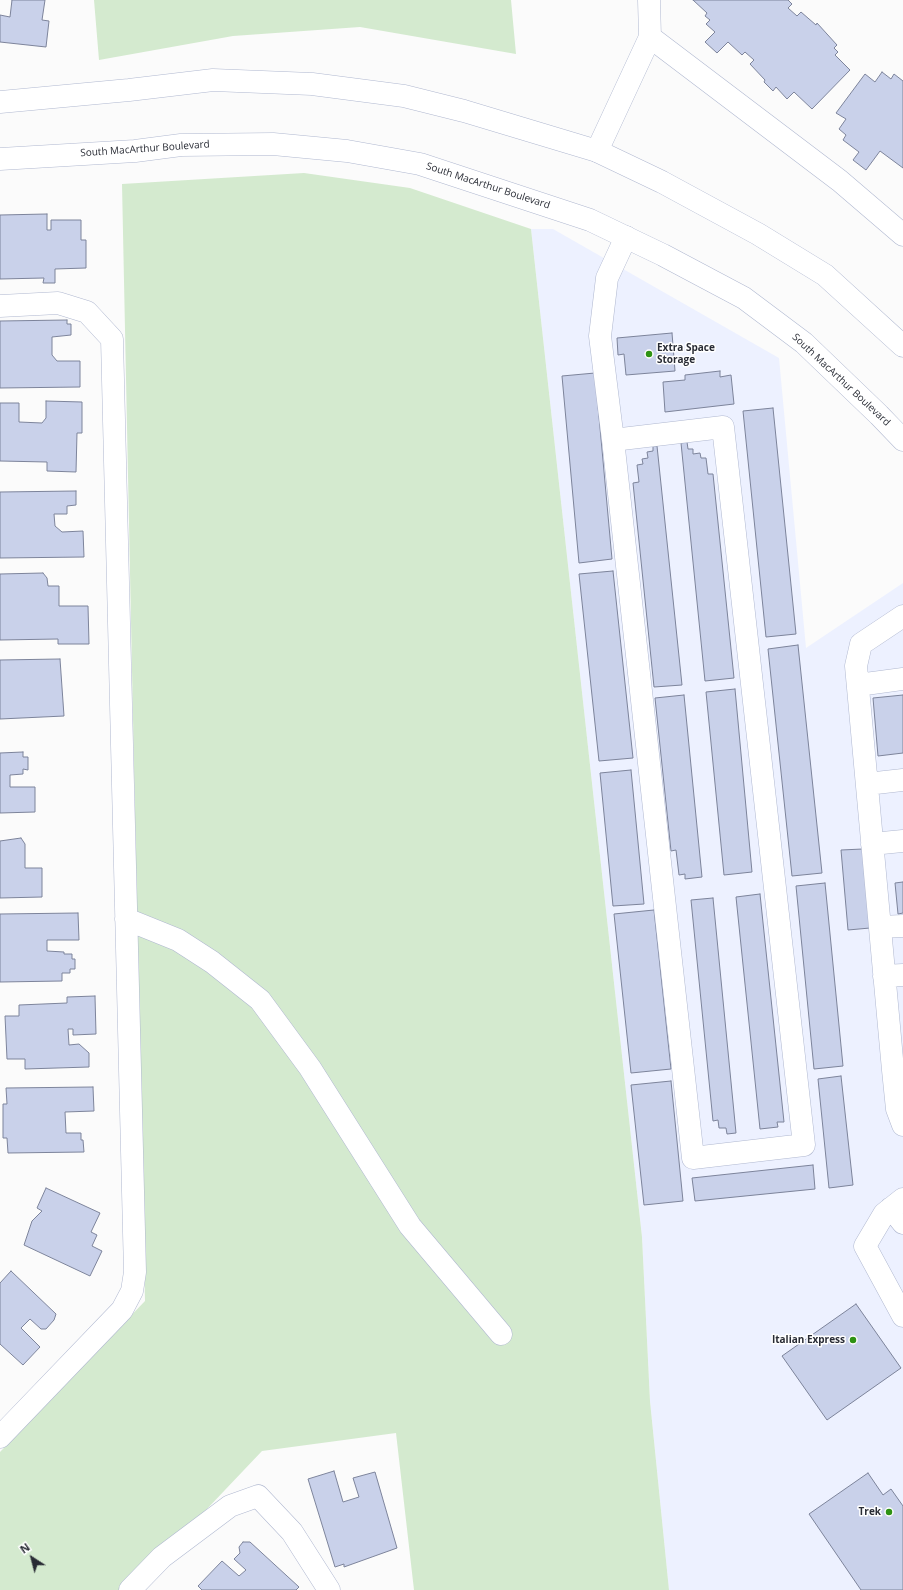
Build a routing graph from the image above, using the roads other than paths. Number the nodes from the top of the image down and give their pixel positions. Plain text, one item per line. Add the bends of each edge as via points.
1 (649, 0) edge
2 (650, 37) junction
3 (0, 102) edge
4 (597, 151) junction
5 (0, 159) edge
6 (903, 235) edge
7 (626, 237) junction
8 (0, 306) edge
9 (903, 346) edge
10 (613, 440) junction
11 (903, 440) edge
12 (903, 616) edge
13 (903, 679) edge
14 (858, 685) junction
15 (903, 780) edge
16 (867, 784) junction
17 (903, 841) edge
18 (872, 844) junction
19 (126, 919) junction
20 (903, 926) edge
21 (880, 928) junction
22 (894, 976) edge
23 (898, 1070) edge
24 (903, 1125) edge
25 (895, 1211) edge
26 (903, 1316) edge
27 (501, 1334) dead end
28 (0, 1438) edge
29 (130, 1590) edge
30 (329, 1590) edge

1 - 2 main road
2 - 4 main road
2 - 6 main road via 840,181
3 - 4 main road via 213,80 312,84 404,96 464,111
4 - 9 main road via 662,182 758,234 825,275
5 - 7 main road, South MacArthur Boulevard via 135,151 180,145 273,144 347,151 420,164 590,220
7 - 10 main road via 607,278 600,336
7 - 11 main road, South MacArthur Boulevard via 744,298 804,343
8 - 19 main road via 58,302 87,312 112,339
10 - 10 main road via 723,427 804,1145 693,1158
12 - 14 main road via 861,644 856,666
13 - 14 main road
14 - 16 main road
15 - 16 main road
16 - 18 main road
17 - 18 main road
18 - 21 main road
19 - 27 main road via 178,940 212,962 260,1000 310,1068 410,1226
19 - 28 main road via 135,1272 132,1291 122,1310
20 - 21 main road
21 - 22 main road
22 - 23 main road
23 - 24 main road via 898,1108
25 - 26 main road via 865,1246
29 - 30 main road via 162,1557 230,1506 258,1496 292,1532

